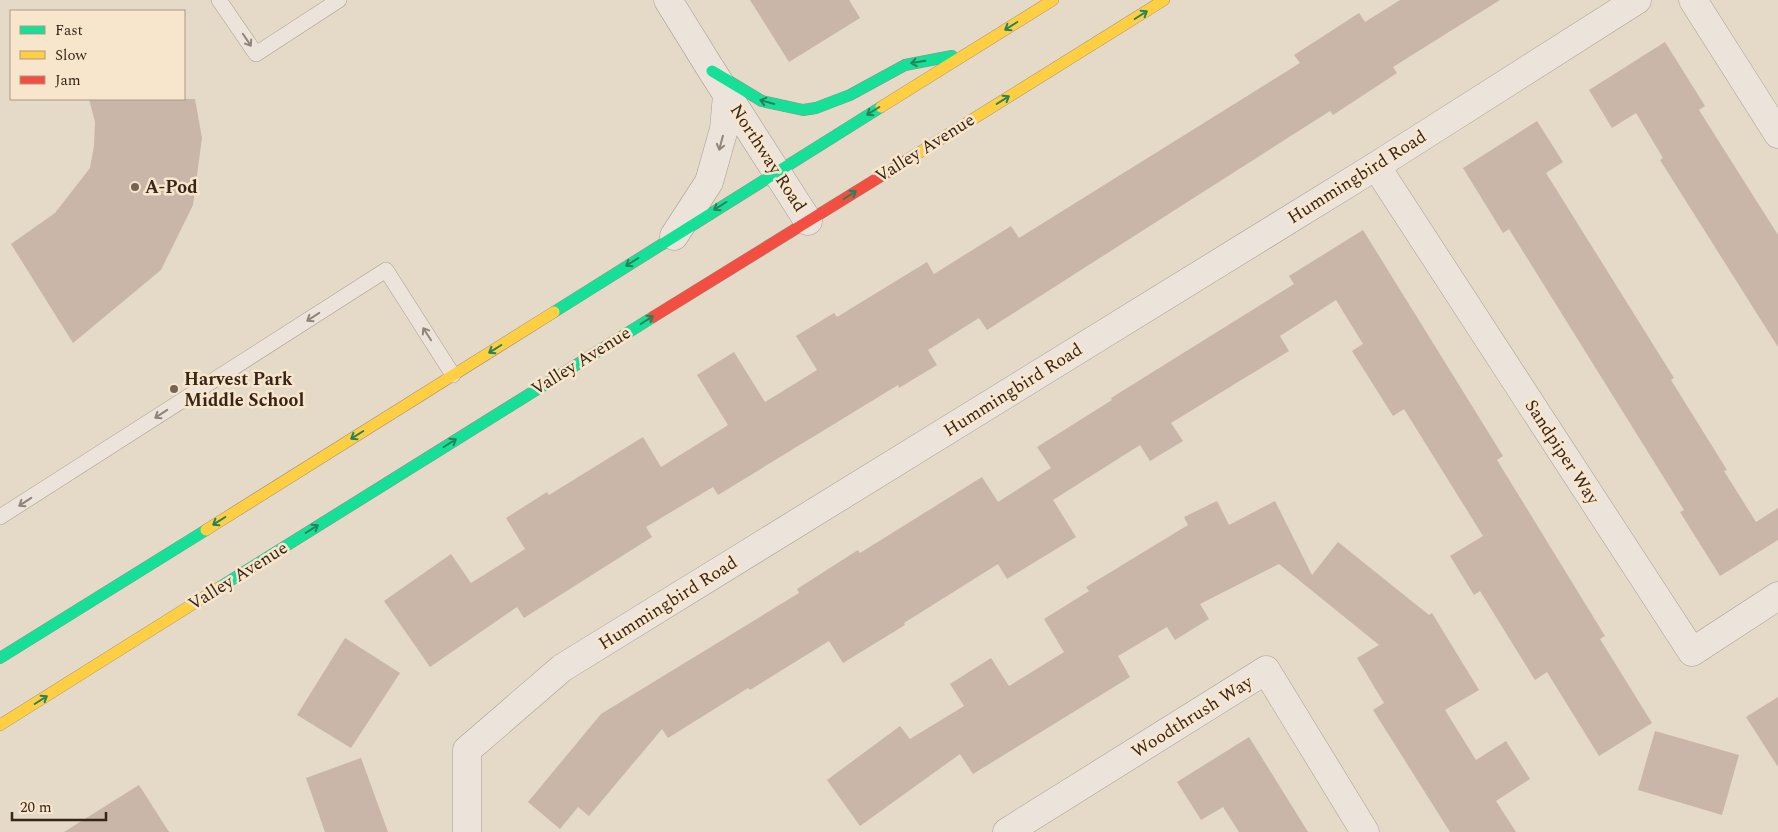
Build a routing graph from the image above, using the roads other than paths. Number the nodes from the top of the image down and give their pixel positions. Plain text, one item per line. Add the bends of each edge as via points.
1 (219, 0) edge
2 (338, 0) edge
3 (668, 0) edge
4 (1052, 0) edge
5 (1164, 0) edge
6 (1637, 0) edge
7 (1693, 0) edge
8 (966, 54) junction
9 (712, 71) junction
10 (727, 95) junction
11 (1778, 134) edge
12 (1376, 166) junction
13 (776, 171) junction
14 (808, 220) junction
15 (674, 236) junction
16 (453, 374) junction
17 (0, 517) edge
18 (1778, 596) edge
19 (0, 658) edge
20 (0, 726) edge
21 (467, 832) edge
22 (1007, 832) edge
23 (1365, 832) edge

1 -> 2 lane via 256,54
3 - 9 street, Northway Road
4 -> 8 main road
14 -> 5 main road, Valley Avenue
6 - 12 street, Hummingbird Road
7 - 11 street
8 -> 9 main road via 905,65 850,96 803,110 762,101
8 -> 13 main road
9 - 10 street, Northway Road
10 - 13 street, Northway Road
10 -> 15 street, Northway Road via 724,129 709,182
12 - 18 street, Sandpiper Way via 1692,652
12 - 21 street, Hummingbird Road via 562,668 467,750
13 - 14 street, Northway Road
13 -> 15 main road
20 -> 14 main road, Valley Avenue
15 -> 16 main road
16 -> 17 lane via 386,270
16 -> 19 main road
22 - 23 street, Woodthrush Way via 1266,670

